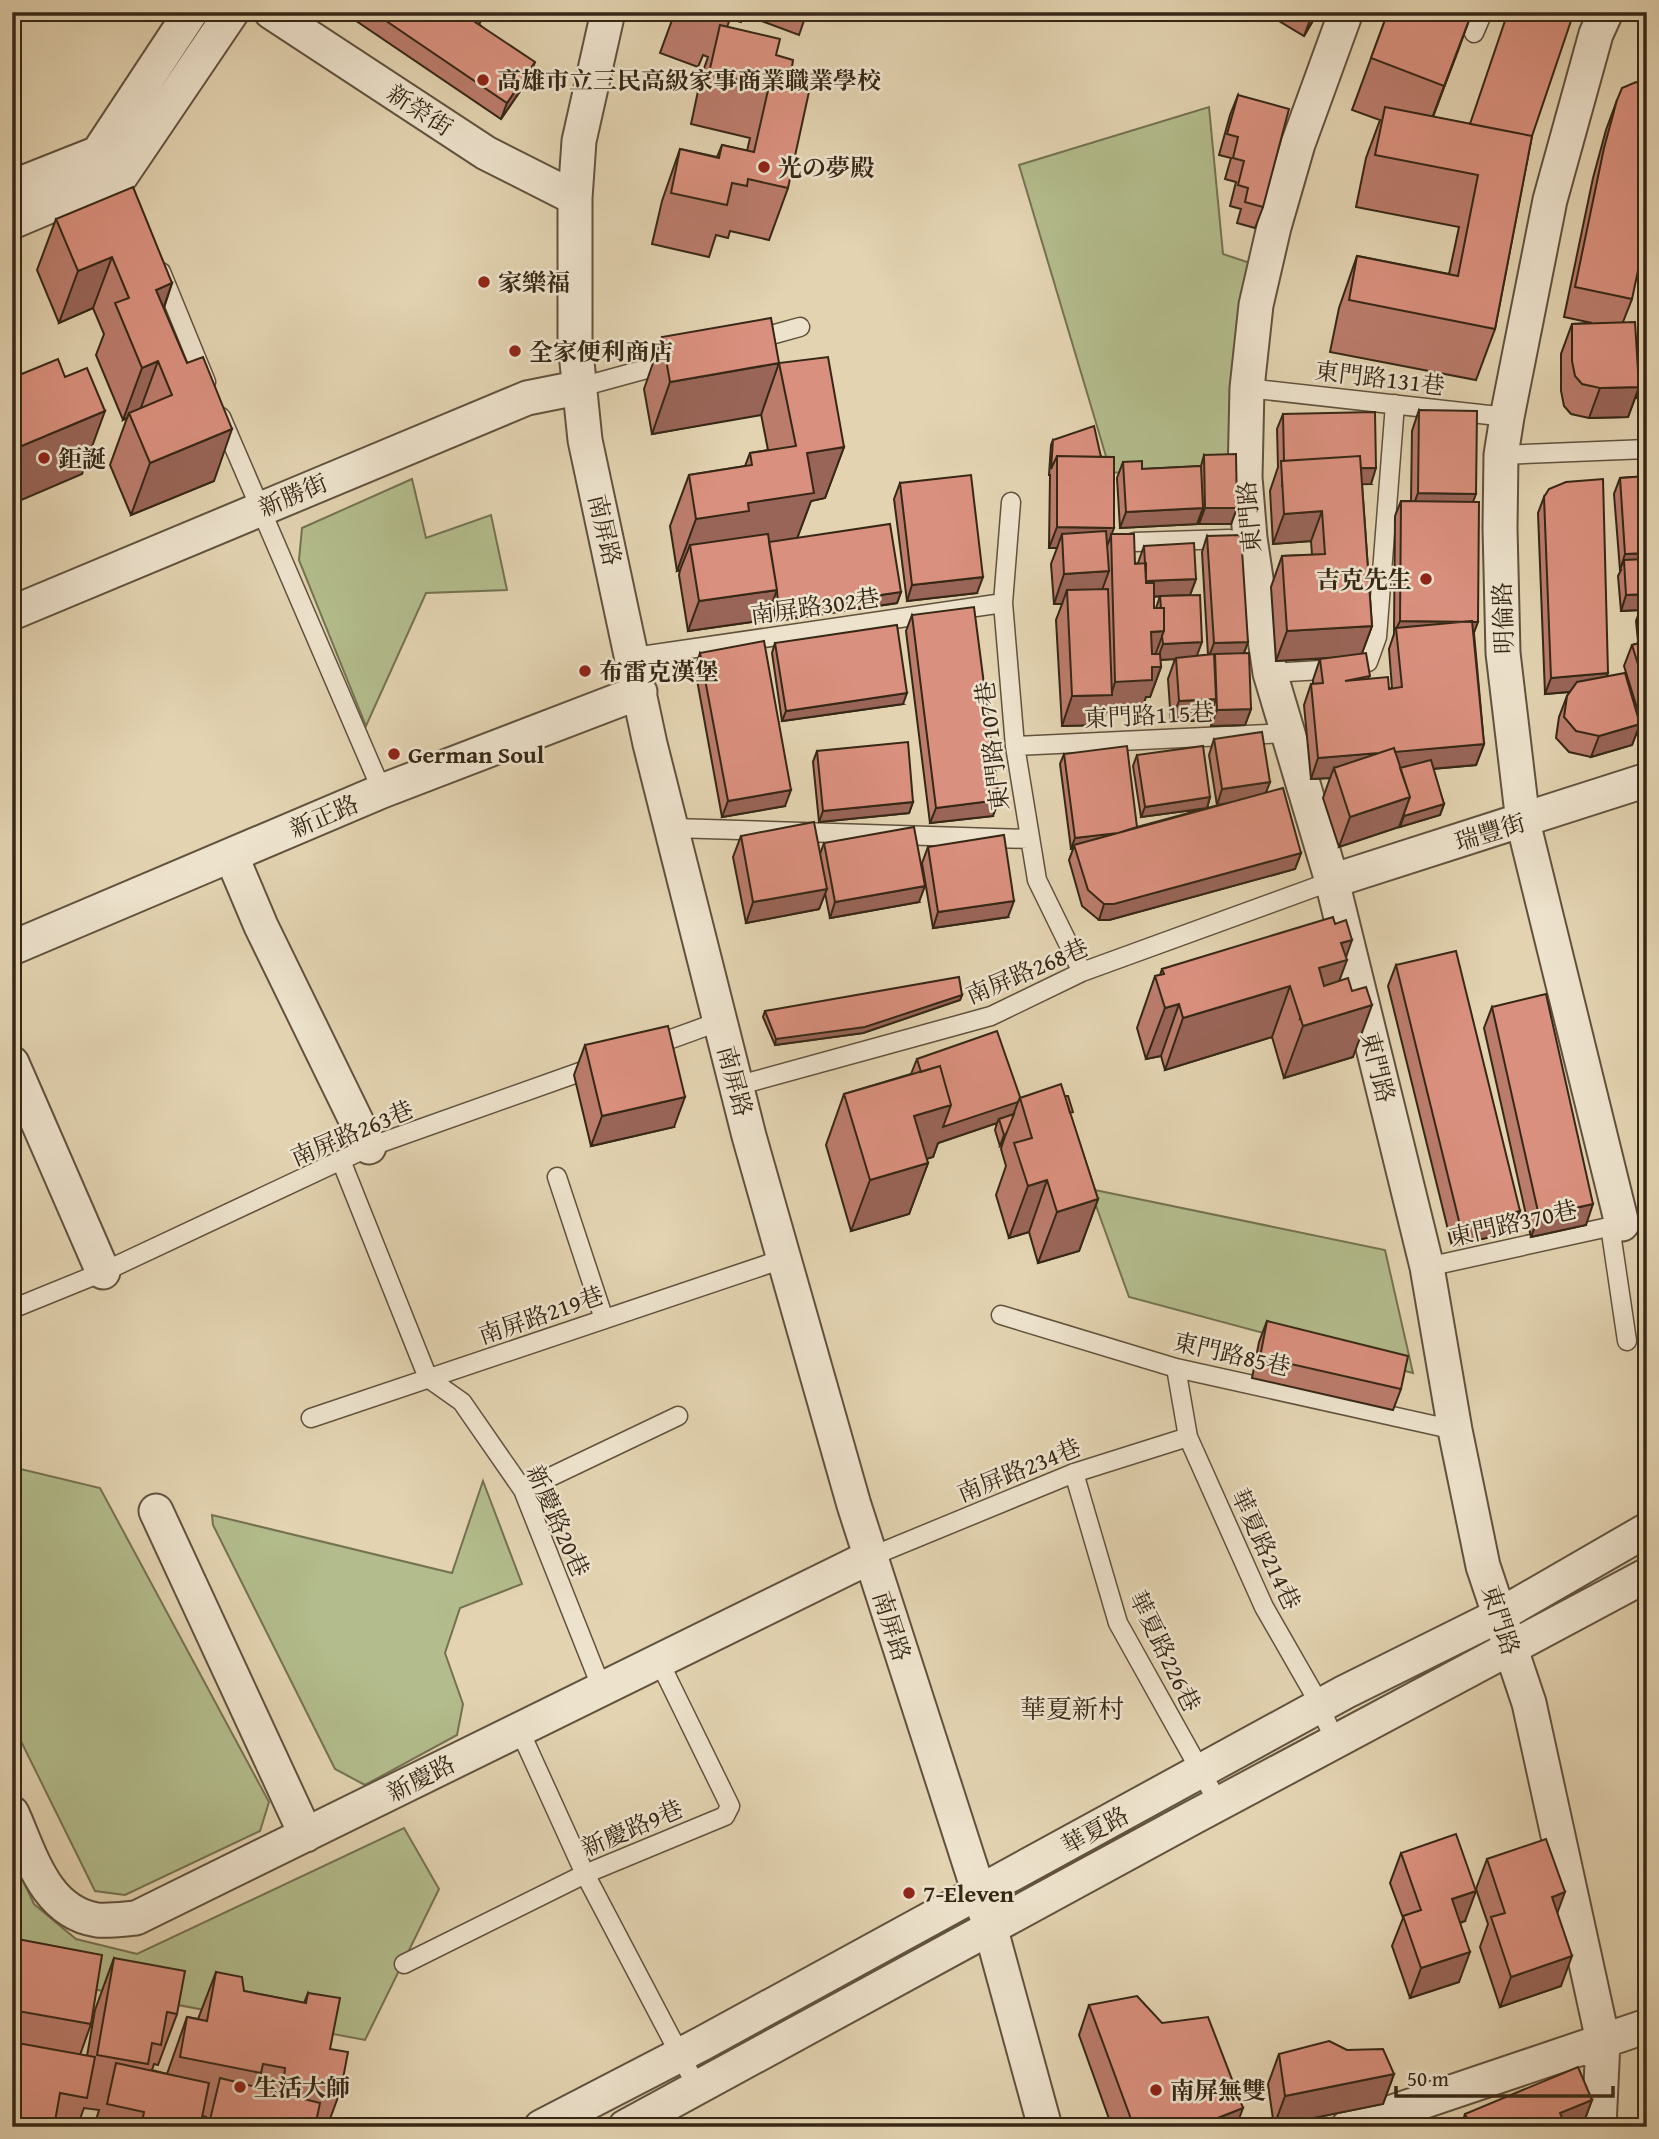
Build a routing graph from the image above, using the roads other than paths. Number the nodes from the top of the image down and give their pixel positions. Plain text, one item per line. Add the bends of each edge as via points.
1 (191, 12) edge
2 (232, 12) edge
3 (271, 12) edge
4 (608, 12) edge
5 (1346, 12) edge
6 (1483, 12) edge
7 (1606, 12) edge
8 (1474, 33) dead end
9 (98, 153) junction
10 (124, 183) junction
11 (12, 187) edge
12 (575, 198) junction
13 (12, 222) edge
14 (153, 254) edge
15 (800, 327) dead end
16 (734, 345) edge
17 (695, 356) edge
18 (577, 388) junction
19 (1247, 388) junction
20 (1395, 404) junction
21 (1507, 418) junction
22 (1647, 449) edge
23 (1502, 455) junction
24 (1011, 502) dead end
25 (259, 510) junction
26 (1250, 538) junction
27 (1134, 542) edge
28 (1003, 603) junction
29 (12, 613) edge
30 (634, 657) junction
31 (1270, 673) junction
32 (640, 692) junction
33 (1286, 733) junction
34 (1014, 746) junction
35 (1647, 780) edge
36 (382, 791) junction
37 (1523, 822) junction
38 (673, 828) junction
39 (1028, 839) junction
40 (231, 855) junction
41 (1332, 881) junction
42 (12, 948) edge
43 (1082, 972) junction
44 (718, 1022) junction
45 (12, 1063) edge
46 (736, 1086) junction
47 (355, 1155) junction
48 (557, 1177) dead end
49 (1616, 1225) junction
50 (786, 1258) junction
51 (1427, 1267) junction
52 (103, 1272) junction
53 (12, 1308) edge
54 (1001, 1315) dead end
55 (604, 1319) junction
56 (1627, 1341) dead end
57 (1176, 1368) junction
58 (428, 1378) junction
59 (678, 1416) dead end
60 (311, 1418) dead end
61 (1455, 1430) junction
62 (1188, 1437) junction
63 (1074, 1473) junction
64 (523, 1490) junction
65 (156, 1511) dead end
66 (1647, 1530) edge
67 (870, 1557) junction
68 (1647, 1576) edge
69 (1498, 1616) junction
70 (1509, 1648) junction
71 (659, 1661) junction
72 (602, 1689) junction
73 (1320, 1708) junction
74 (519, 1728) junction
75 (1336, 1743) junction
76 (1200, 1773) junction
77 (1219, 1804) junction
78 (12, 1813) edge
79 (306, 1835) junction
80 (585, 1874) junction
81 (979, 1894) junction
82 (991, 1930) junction
83 (404, 1964) dead end
84 (1647, 2026) edge
85 (1603, 2041) junction
86 (679, 2055) junction
87 (698, 2087) junction
88 (541, 2127) edge
89 (625, 2127) edge
90 (1045, 2127) edge
91 (1348, 2127) edge
92 (1599, 2127) edge

1 - 9 street
2 - 10 street
3 - 12 street, 新榮街 via 486,153
4 - 12 street, 南屏路 via 579,141
5 - 19 street, 東門路 via 1298,144 1274,227 1256,305
6 - 8 lane
7 - 21 street, 明倫路 via 1550,200
9 - 10 lane
9 - 11 street
10 - 13 street
12 - 18 street, 南屏路
14 - 25 lane
15 - 16 lane
17 - 18 lane
18 - 25 street, 新勝街 via 527,398
18 - 30 street, 南屏路
19 - 20 lane, 東門路131巷
19 - 26 street, 東門路 via 1245,477
20 - 21 lane, 東門路131巷
20 - 31 lane via 1377,637 1368,662 1339,669
21 - 23 street, 明倫路
22 - 23 lane
23 - 37 street, 明倫路 via 1503,653
24 - 28 lane, 東門路107巷
25 - 29 street, 新勝街
25 - 36 lane
26 - 27 lane
26 - 31 street, 東門路
28 - 30 lane, 南屏路302巷
28 - 34 lane, 東門路107巷
30 - 32 street, 南屏路
31 - 33 street, 東門路
32 - 36 street, 新正路
32 - 38 street, 南屏路
33 - 34 lane, 東門路115巷
33 - 41 street, 東門路
34 - 39 lane, 東門路107巷
35 - 37 street, 瑞豐街
36 - 40 street, 新正路
37 - 41 street, 瑞豐街
37 - 49 street, 明倫路
38 - 39 lane
38 - 44 street, 南屏路
39 - 43 lane, 東門路107巷 via 1037,880
40 - 42 street, 新正路
40 - 47 street
41 - 43 lane, 南屏路268巷
41 - 51 street, 東門路
43 - 46 lane, 南屏路268巷 via 991,1016
44 - 46 street, 南屏路
44 - 47 lane, 南屏路263巷
45 - 52 street
46 - 50 street, 南屏路
47 - 52 lane, 南屏路263巷
47 - 58 lane
48 - 55 lane
49 - 51 lane, 東門路370巷
49 - 56 lane, 東門路370巷
50 - 55 lane, 南屏路219巷
50 - 67 street, 南屏路
51 - 61 street, 東門路
52 - 53 lane, 南屏路263巷
54 - 57 lane, 東門路85巷
55 - 58 lane, 南屏路219巷
57 - 61 lane, 東門路85巷
57 - 62 lane, 華夏路214巷
58 - 60 lane, 南屏路219巷
58 - 64 lane, 新慶路20巷 via 463,1402
59 - 64 lane
61 - 69 street, 東門路
62 - 63 lane, 南屏路234巷
62 - 73 lane, 華夏路214巷 via 1264,1607
63 - 67 lane, 南屏路234巷
63 - 76 lane, 華夏路226巷 via 1118,1623
64 - 72 lane, 新慶路20巷
65 - 79 street
66 - 69 street, 華夏路
67 - 71 street, 新慶路
67 - 81 street, 南屏路
68 - 70 street, 華夏路
69 - 70 street, 東門路
69 - 73 street, 華夏路
70 - 75 street, 華夏路
70 - 85 street, 東門路 via 1529,1703
71 - 72 street, 新慶路
71 - 80 lane, 新慶路9巷 via 730,1806 725,1816
72 - 74 street, 新慶路
73 - 75 lane, 華夏路214巷
73 - 76 street, 華夏路
74 - 79 street, 新慶路
74 - 80 lane
75 - 77 street, 華夏路
76 - 77 lane, 華夏路226巷
76 - 81 street, 華夏路
77 - 82 street, 華夏路
78 - 79 street, 新慶路 via 50,1896 76,1914 98,1920 136,1918
80 - 83 lane, 新慶路9巷
80 - 86 lane
81 - 82 street, 南屏路
81 - 86 street, 華夏路
82 - 87 street, 華夏路
82 - 90 street, 南屏路
84 - 85 street
85 - 91 street
85 - 92 street, 東門路
86 - 87 lane
86 - 88 street, 華夏路
87 - 89 street, 華夏路

